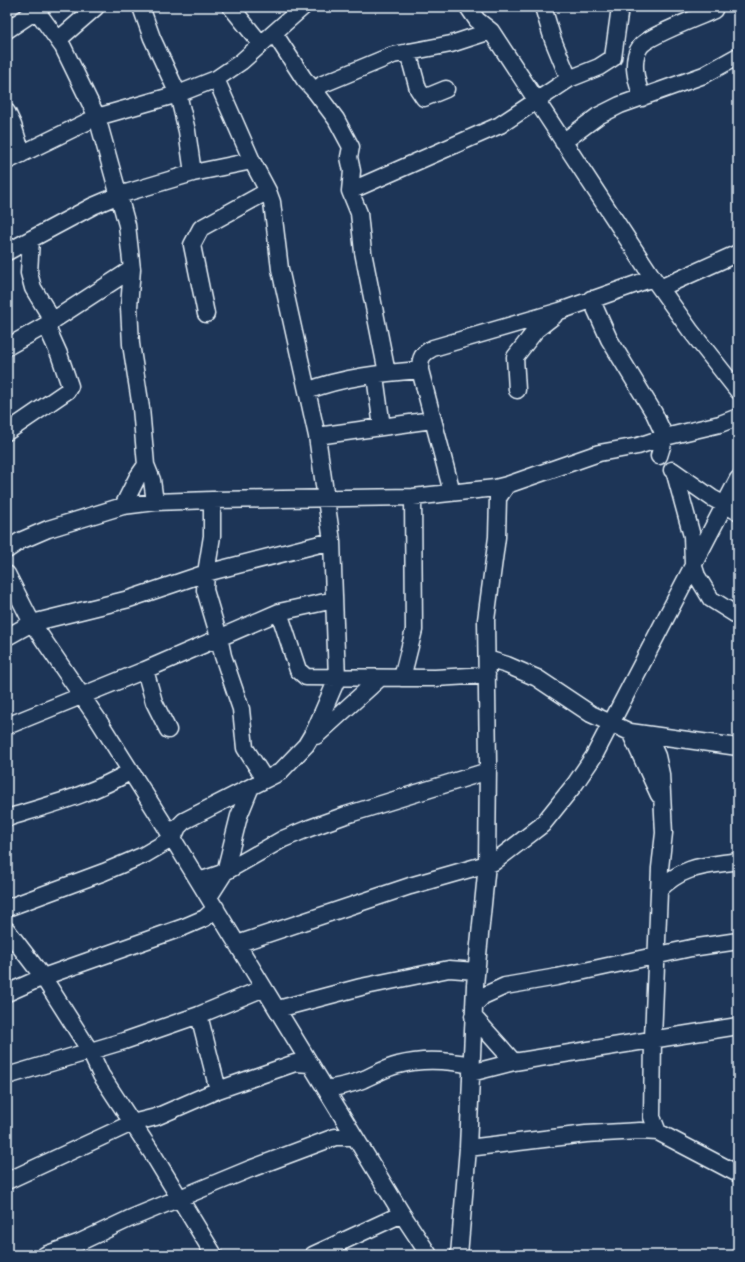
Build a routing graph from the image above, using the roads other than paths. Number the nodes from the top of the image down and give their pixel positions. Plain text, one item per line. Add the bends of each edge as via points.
1 (96, 7) edge
2 (140, 7) edge
3 (231, 7) edge
4 (303, 7) edge
5 (468, 7) edge
6 (543, 7) edge
7 (620, 7) edge
8 (36, 8) edge
9 (714, 10) dead end
10 (7, 30) edge
11 (491, 31) junction
12 (274, 33) junction
13 (58, 40) junction
14 (262, 44) junction
15 (408, 52) junction
16 (738, 56) edge
17 (216, 79) junction
18 (569, 79) junction
19 (315, 90) junction
20 (446, 90) dead end
21 (178, 94) junction
22 (642, 98) junction
23 (536, 100) junction
24 (7, 112) edge
25 (97, 117) junction
26 (563, 142) junction
27 (22, 154) junction
28 (7, 161) edge
29 (252, 161) junction
30 (193, 174) junction
31 (268, 191) junction
32 (350, 191) junction
33 (118, 195) junction
34 (32, 239) junction
35 (7, 252) edge
36 (738, 253) edge
37 (132, 269) junction
38 (657, 283) junction
39 (591, 299) junction
40 (560, 311) junction
41 (206, 314) dead end
42 (50, 323) junction
43 (7, 347) edge
44 (420, 370) junction
45 (381, 374) junction
46 (306, 385) junction
47 (517, 390) dead end
48 (738, 391) edge
49 (738, 417) edge
50 (432, 420) junction
51 (382, 427) junction
52 (7, 432) edge
53 (317, 436) junction
54 (665, 437) junction
55 (638, 446) junction
56 (659, 456) junction
57 (146, 465) junction
58 (675, 474) junction
59 (738, 479) edge
60 (497, 491) junction
61 (452, 492) junction
62 (413, 497) junction
63 (325, 498) junction
64 (212, 500) junction
65 (155, 502) junction
66 (123, 506) junction
67 (731, 509) edge
68 (332, 541) junction
69 (7, 550) edge
70 (693, 564) junction
71 (7, 574) edge
72 (206, 574) junction
73 (334, 600) junction
74 (279, 612) junction
75 (738, 616) edge
76 (32, 623) junction
77 (7, 637) edge
78 (219, 637) junction
79 (487, 659) junction
80 (145, 670) junction
81 (487, 675) junction
82 (380, 678) junction
83 (402, 678) junction
84 (337, 679) junction
85 (83, 697) junction
86 (610, 724) junction
87 (7, 726) edge
88 (168, 730) dead end
89 (630, 732) junction
90 (648, 736) junction
91 (668, 739) junction
92 (306, 745) junction
93 (738, 747) edge
94 (657, 756) junction
95 (131, 771) junction
96 (488, 771) junction
97 (263, 780) junction
98 (250, 789) junction
99 (663, 804) junction
100 (7, 818) edge
101 (173, 838) junction
102 (738, 861) edge
103 (487, 864) junction
104 (225, 872) junction
105 (199, 881) junction
106 (660, 890) junction
107 (212, 903) junction
108 (7, 908) edge
109 (7, 930) edge
110 (738, 941) edge
111 (237, 944) junction
112 (478, 945) junction
113 (657, 955) junction
114 (449, 969) junction
115 (43, 977) junction
116 (476, 978) junction
117 (505, 986) junction
118 (264, 988) junction
119 (7, 993) edge
120 (278, 1008) junction
121 (474, 1010) junction
122 (199, 1015) junction
123 (738, 1026) edge
124 (653, 1038) junction
125 (90, 1051) junction
126 (303, 1061) junction
127 (514, 1062) junction
128 (471, 1069) junction
129 (7, 1076) edge
130 (326, 1089) junction
131 (218, 1090) junction
132 (156, 1116) junction
133 (652, 1116) junction
134 (346, 1122) junction
135 (132, 1123) junction
136 (640, 1131) junction
137 (658, 1132) junction
138 (335, 1137) junction
139 (355, 1137) junction
140 (142, 1138) junction
141 (468, 1148) junction
142 (738, 1174) edge
143 (7, 1181) edge
144 (179, 1197) junction
145 (402, 1214) junction
146 (45, 1255) edge
147 (214, 1255) edge
148 (313, 1255) edge
149 (428, 1255) edge
150 (459, 1255) edge

1 - 13 street
2 - 21 street
3 - 14 street
4 - 12 street
5 - 11 street via 477,20
6 - 18 street
7 - 18 street via 613,58 599,67
8 - 10 street
8 - 13 street
9 - 22 street via 640,46 635,59 637,83
11 - 15 street via 451,44
11 - 23 street
12 - 14 street
12 - 19 street via 304,80
13 - 25 street via 72,63
14 - 17 street
15 - 19 street via 393,54 329,81
15 - 20 street via 418,89 424,98
16 - 22 street via 704,75
17 - 21 street
17 - 29 street
18 - 23 street
19 - 32 street via 336,119 351,147
21 - 25 street
21 - 30 street via 187,131
22 - 26 street via 598,116
23 - 26 street
23 - 32 street via 483,134
24 - 27 street
25 - 27 street
25 - 33 street
26 - 38 street
27 - 28 street
29 - 30 street
29 - 31 street
30 - 33 street
31 - 41 street via 201,228 192,245
31 - 46 street via 276,222 280,269
32 - 45 street via 359,213
33 - 34 street
33 - 37 street via 127,225
34 - 35 street
34 - 42 street via 29,273 33,288
36 - 38 street
37 - 42 street
37 - 57 street via 129,322
38 - 39 street
38 - 48 street
39 - 40 street
39 - 54 street via 609,339 654,413
40 - 44 street via 434,348 420,358
40 - 47 street via 536,330 515,357
42 - 43 street
42 - 52 street via 70,386 67,391
44 - 45 street
44 - 50 street
45 - 46 street
45 - 51 street
46 - 53 street
49 - 54 street
50 - 51 street
50 - 61 street
51 - 53 street
53 - 63 street
54 - 55 street
54 - 56 street
55 - 56 street
55 - 60 street via 599,453
56 - 58 street
57 - 65 street via 152,480
57 - 66 street
58 - 67 street
58 - 70 street via 692,536
59 - 67 street
60 - 61 street
60 - 79 street via 497,537 486,620
61 - 62 street
62 - 63 street
62 - 83 street via 414,630
63 - 64 street
63 - 68 street
64 - 65 street
64 - 72 street via 212,536
65 - 66 street
66 - 69 street via 48,529 20,541
67 - 70 street
68 - 72 street
68 - 73 street
70 - 75 street via 702,586 711,599
70 - 86 street
71 - 76 street
72 - 76 street via 130,599
72 - 78 street via 205,590
73 - 74 street
73 - 84 street
74 - 78 street
74 - 84 street via 298,670 306,677
76 - 77 street
76 - 85 street
78 - 80 street
78 - 97 street via 241,709 245,748
79 - 81 street
79 - 86 street via 537,678
80 - 85 street
80 - 88 street via 154,702
81 - 83 street
81 - 96 street
82 - 83 street
82 - 84 street
82 - 92 street
84 - 92 street via 322,717
85 - 87 street
85 - 95 street
86 - 89 street
86 - 103 street via 594,756 542,825 502,857
89 - 90 street
89 - 99 street
90 - 91 street
90 - 94 street
91 - 93 street
91 - 94 street
92 - 97 street via 280,772
94 - 99 street
95 - 100 street via 114,781 76,796
95 - 101 street
96 - 103 street
96 - 104 street via 307,829 283,839
97 - 98 street
98 - 101 street via 184,821
98 - 104 street via 239,816
99 - 106 street via 664,833
101 - 105 street
101 - 108 street via 144,855 104,872
102 - 106 street via 684,870
103 - 111 street via 403,888
103 - 112 street
104 - 105 street
104 - 107 street
105 - 107 street
106 - 113 street
107 - 111 street
107 - 115 street via 205,918
109 - 115 street
110 - 113 street
111 - 118 street
112 - 114 street
112 - 116 street
113 - 117 street
113 - 124 street
114 - 116 street
114 - 120 street via 361,986
115 - 119 street
115 - 125 street
116 - 117 street
116 - 121 street
117 - 121 street via 483,996
118 - 120 street
118 - 122 street
120 - 126 street
121 - 127 street
121 - 128 street
122 - 125 street
122 - 131 street
123 - 124 street
124 - 127 street
124 - 133 street
125 - 129 street
125 - 135 street via 101,1075
126 - 130 street
126 - 131 street
127 - 128 street
128 - 130 street via 450,1060 410,1062 387,1068 356,1082
128 - 141 street
130 - 134 street
131 - 132 street
132 - 135 street
132 - 140 street
133 - 136 street
133 - 137 street
134 - 138 street
134 - 139 street
135 - 140 street
135 - 143 street
136 - 137 street
136 - 141 street via 586,1134
137 - 142 street
138 - 139 street
138 - 144 street
139 - 145 street
140 - 144 street
141 - 150 street
144 - 146 street via 78,1243
144 - 147 street
145 - 148 street
145 - 149 street

